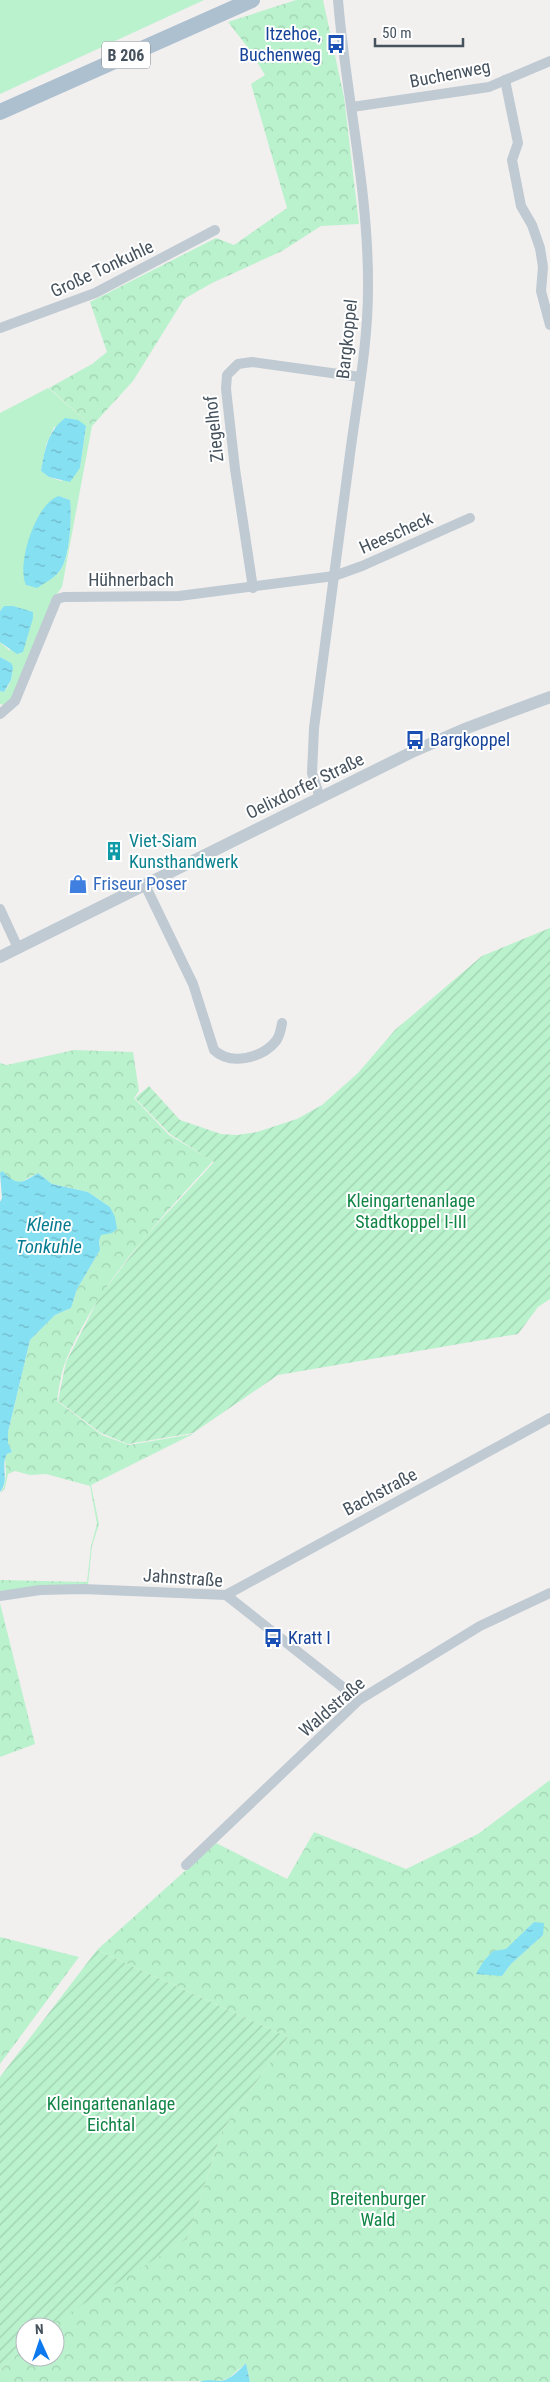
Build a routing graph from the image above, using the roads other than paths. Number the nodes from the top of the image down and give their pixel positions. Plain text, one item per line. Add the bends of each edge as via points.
1 (252, 0) edge
2 (338, 0) edge
3 (550, 62) edge
4 (505, 80) junction
5 (352, 107) junction
6 (0, 112) edge
7 (215, 230) dead end
8 (550, 324) edge
9 (0, 328) edge
10 (360, 377) junction
11 (470, 518) dead end
12 (334, 576) junction
13 (253, 588) junction
14 (550, 697) edge
15 (0, 714) edge
16 (320, 798) junction
17 (144, 885) junction
18 (0, 909) edge
19 (18, 948) junction
20 (0, 957) edge
21 (282, 1023) dead end
22 (550, 1418) edge
23 (550, 1593) edge
24 (226, 1595) junction
25 (0, 1596) edge
26 (359, 1700) junction
27 (186, 1865) dead end

1 - 6 main road, B 206
2 - 5 street, Bargkoppel
3 - 4 street, Buchenweg
4 - 5 street, Buchenweg via 489,87
4 - 8 street via 518,143 512,160 517,188 523,212 532,225 540,248 543,267 541,291
5 - 10 street, Bargkoppel via 368,238 367,318
7 - 9 street, Große Tonkuhle via 95,293
10 - 12 street, Bargkoppel
10 - 13 street, Ziegelhof via 252,362 238,364 227,375 235,469
11 - 12 street, Heescheck
12 - 13 street, Hühnerbach
12 - 16 street, Bargkoppel via 313,745 313,781
13 - 15 street, Hühnerbach via 179,596 64,596 57,599 15,701
14 - 16 street, Oelixdorfer Straße via 467,728
16 - 17 street, Oelixdorfer Straße
17 - 19 street, Oelixdorfer Straße
17 - 21 street via 193,984 211,1045 217,1053 232,1059 258,1053 276,1041
18 - 19 street
19 - 20 street, Oelixdorfer Straße
22 - 24 street, Bachstraße
23 - 26 street, Waldstraße via 480,1626
24 - 25 street, Jahnstraße via 83,1589 40,1590
24 - 26 street, Jahnstraße
26 - 27 street, Waldstraße

